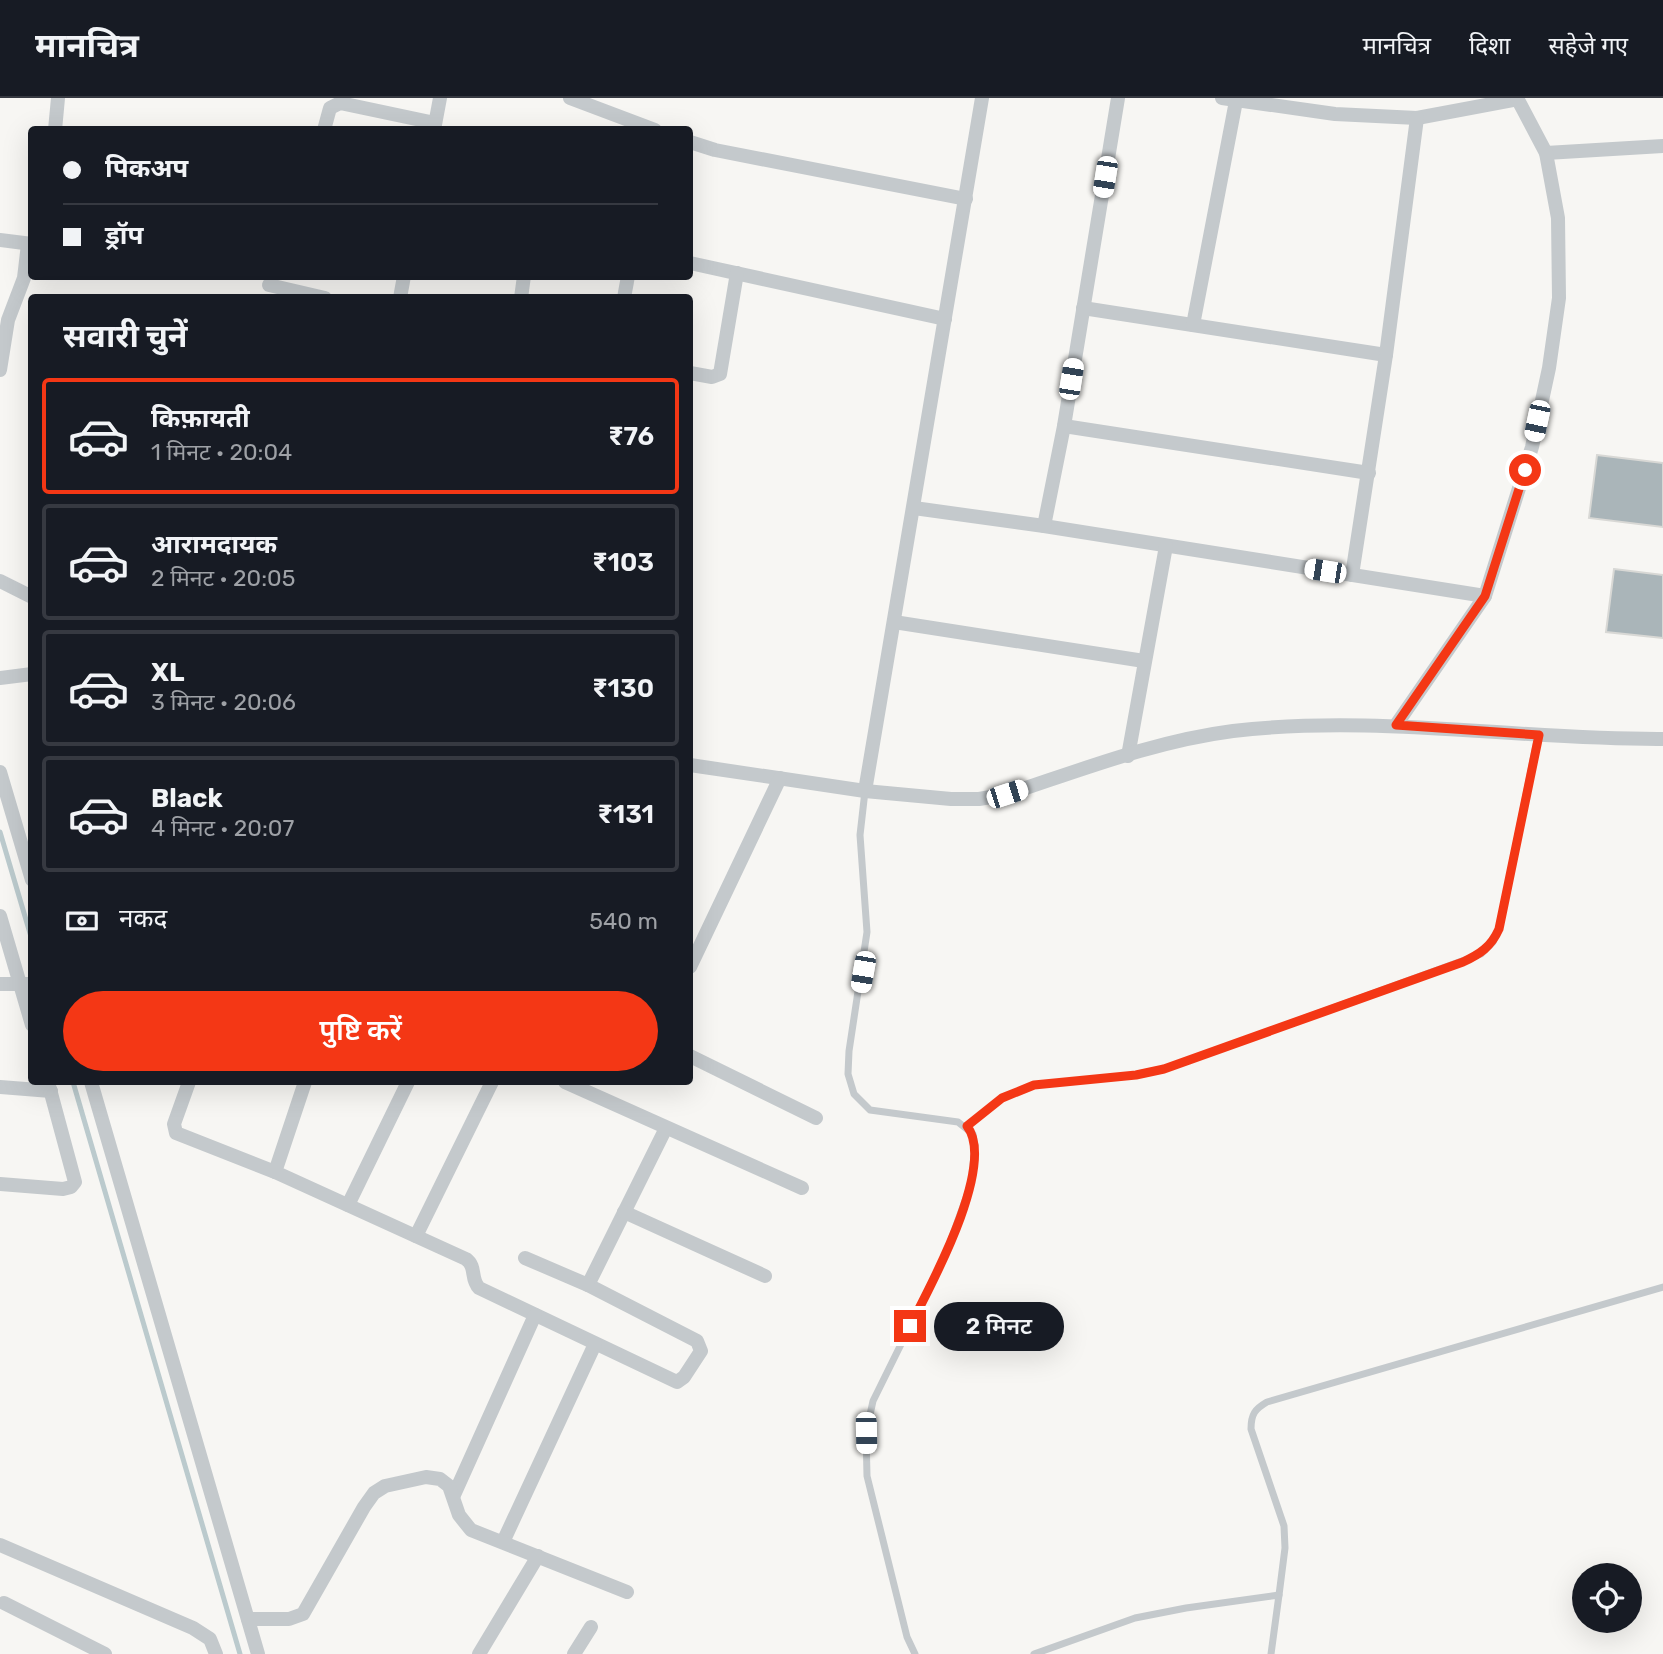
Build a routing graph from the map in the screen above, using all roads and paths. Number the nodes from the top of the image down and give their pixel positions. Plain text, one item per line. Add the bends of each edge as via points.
1 (58, 98) edge
2 (440, 98) edge
3 (570, 98) edge
4 (982, 98) edge
5 (1118, 98) edge
6 (1229, 99) edge
7 (1517, 99) edge
8 (1417, 118) junction
9 (55, 126) edge
10 (325, 126) edge
11 (435, 126) edge
12 (644, 126) edge
13 (693, 143) edge
14 (1663, 146) edge
15 (1546, 153) junction
16 (966, 199) junction
17 (0, 240) edge
18 (28, 244) edge
19 (28, 255) edge
20 (693, 264) edge
21 (737, 273) junction
22 (296, 284) edge
23 (270, 285) dead end
24 (317, 294) edge
25 (1083, 308) junction
26 (945, 319) junction
27 (1193, 325) junction
28 (1387, 355) junction
29 (0, 370) edge
30 (693, 374) edge
31 (1064, 426) junction
32 (1369, 473) junction
33 (914, 508) junction
34 (1044, 526) junction
35 (1166, 546) junction
36 (1352, 575) junction
37 (0, 582) edge
38 (28, 595) edge
39 (1485, 596) junction
40 (894, 622) junction
41 (1144, 661) junction
42 (28, 674) edge
43 (0, 678) edge
44 (1396, 725) junction
45 (1539, 735) junction
46 (1663, 739) edge
47 (1128, 756) junction
48 (693, 765) edge
49 (0, 772) edge
50 (780, 778) junction
51 (866, 790) junction
52 (28, 866) edge
53 (0, 916) edge
54 (693, 961) edge
55 (0, 984) edge
56 (26, 985) edge
57 (693, 1057) edge
58 (92, 1085) edge
59 (188, 1085) edge
60 (304, 1085) edge
61 (407, 1085) edge
62 (491, 1085) edge
63 (572, 1085) edge
64 (49, 1086) edge
65 (0, 1087) edge
66 (816, 1118) dead end
67 (967, 1126) junction
68 (666, 1128) junction
69 (275, 1172) junction
70 (0, 1184) edge
71 (802, 1188) dead end
72 (348, 1205) junction
73 (625, 1212) junction
74 (416, 1236) junction
75 (525, 1258) dead end
76 (765, 1276) dead end
77 (588, 1285) junction
78 (1663, 1287) edge
79 (535, 1315) junction
80 (595, 1344) junction
81 (454, 1495) junction
82 (503, 1542) junction
83 (0, 1545) edge
84 (538, 1556) junction
85 (627, 1592) dead end
86 (1279, 1595) junction
87 (4, 1603) dead end
88 (248, 1619) junction
89 (591, 1627) dead end
90 (105, 1654) edge
91 (216, 1654) edge
92 (258, 1654) edge
93 (479, 1654) edge
94 (574, 1654) edge
95 (915, 1654) edge
96 (1034, 1654) edge
97 (1271, 1654) edge

1 - 9 street
2 - 11 street
3 - 12 street
4 - 16 street
5 - 25 street
6 - 8 street via 1335,114
6 - 27 street
7 - 8 street
7 - 15 street
8 - 28 street
10 - 11 street via 330,108 340,103
13 - 16 street
14 - 15 street
15 - 39 street via 1558,218 1559,298 1532,447
16 - 26 street
17 - 18 street
19 - 29 street via 8,320
20 - 21 street
21 - 26 street
21 - 30 street via 720,374
22 - 23 street
22 - 24 street
25 - 27 street
25 - 31 street
26 - 33 street
27 - 28 street
28 - 32 street
31 - 32 street
31 - 34 street
32 - 36 street
33 - 34 street
33 - 40 street
34 - 35 street
35 - 36 street
35 - 41 street
36 - 39 street
37 - 38 street
39 - 44 street
40 - 41 street
40 - 51 street
41 - 47 street
42 - 43 street
44 - 45 street
44 - 47 street via 1232,731
45 - 46 street
45 - 67 lane via 1499,929 1481,954 1164,1069 1017,1090
47 - 51 street via 979,799
48 - 50 street
49 - 52 street
50 - 51 street
50 - 54 street
51 - 67 lane via 860,835 867,932 848,1074 854,1094 870,1110
53 - 56 street
55 - 56 street
57 - 66 street
58 - 88 street
59 - 69 street via 174,1124 176,1133
60 - 69 street
61 - 72 street
62 - 74 street
63 - 68 street
64 - 65 street
64 - 70 street via 75,1182 63,1189
67 - 95 lane via 975,1146 971,1184 947,1251 873,1401 866,1433 867,1476 906,1637
68 - 71 street
68 - 73 street
69 - 72 street
72 - 74 street
73 - 76 street
73 - 77 street
74 - 79 street via 466,1259 479,1288
75 - 77 street
77 - 80 street via 697,1340 701,1351 677,1381
78 - 86 lane via 1255,1409 1251,1429 1284,1526
79 - 80 street
79 - 81 street
80 - 82 street
81 - 82 street via 463,1523
81 - 88 street via 440,1479 426,1477 384,1486 364,1507 303,1614 289,1619
82 - 84 street
83 - 91 street via 193,1628 210,1639
84 - 85 street
84 - 93 street
86 - 96 lane via 1135,1618
86 - 97 lane
87 - 90 street
88 - 92 street
89 - 94 street

